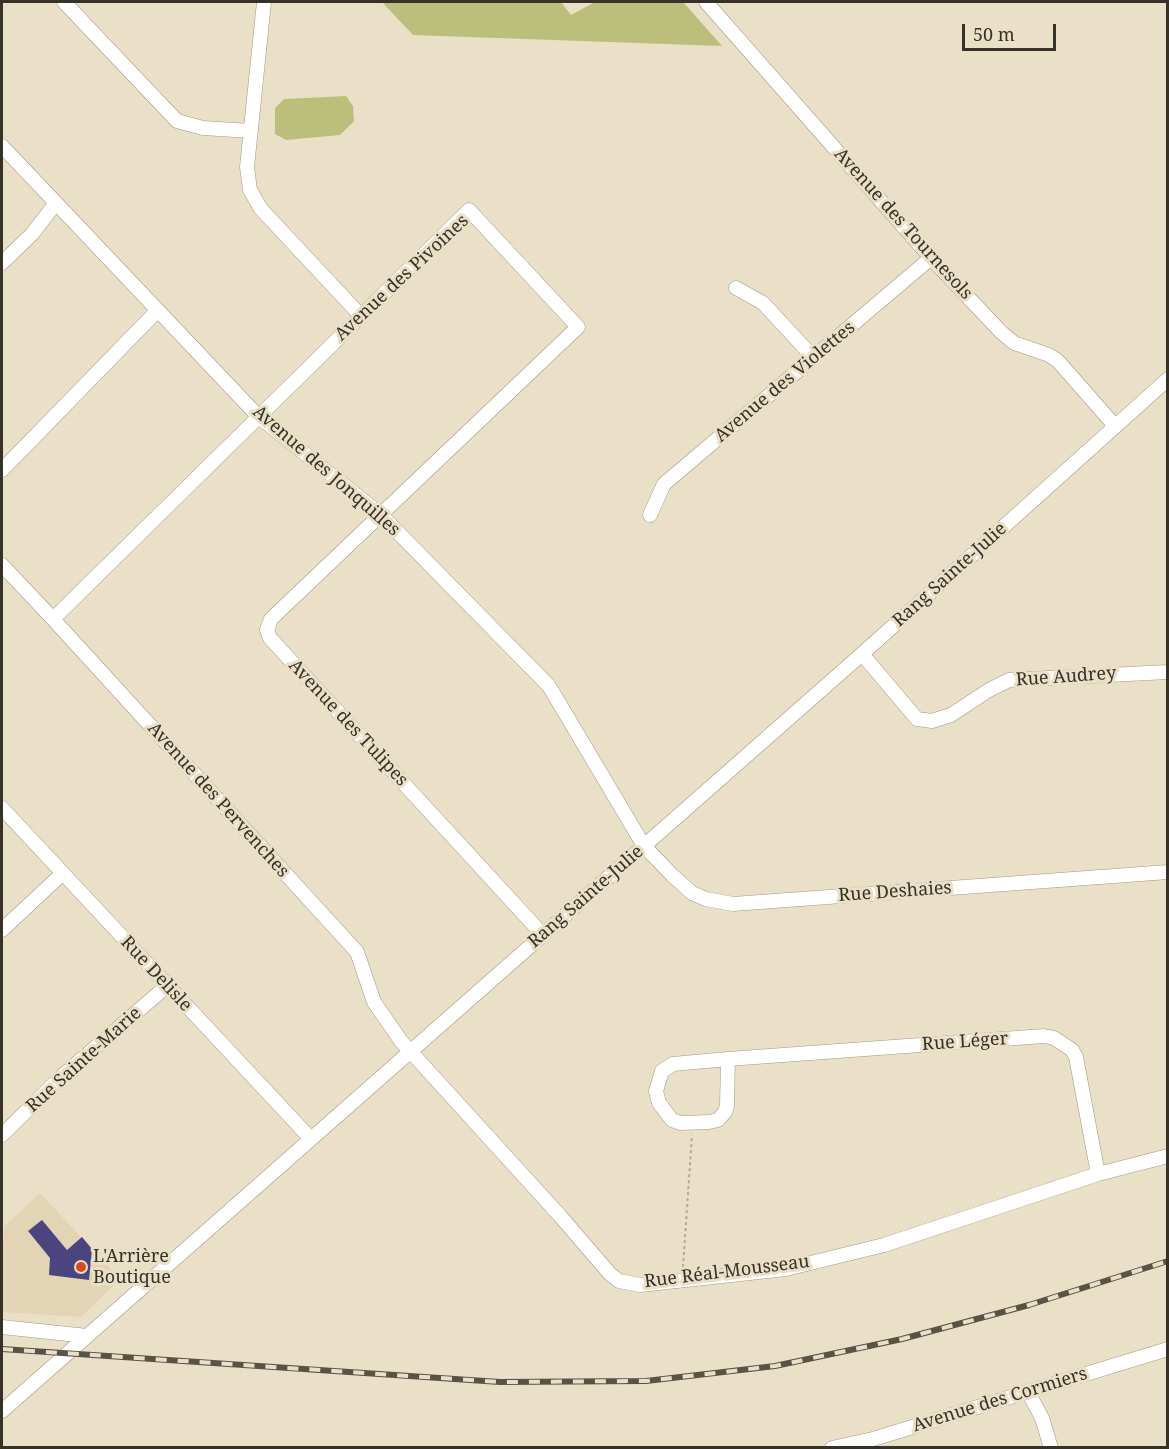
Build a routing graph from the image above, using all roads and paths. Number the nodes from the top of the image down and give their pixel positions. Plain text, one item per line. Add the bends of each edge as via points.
1 (64, 2) edge
2 (264, 2) edge
3 (706, 2) edge
4 (251, 131) junction
5 (2, 146) edge
6 (56, 203) junction
7 (931, 258) junction
8 (2, 263) edge
9 (736, 288) dead end
10 (157, 311) junction
11 (361, 316) junction
12 (813, 357) junction
13 (1167, 379) edge
14 (258, 416) junction
15 (1115, 426) junction
16 (2, 470) edge
17 (380, 514) junction
18 (650, 515) dead end
19 (2, 565) edge
20 (53, 619) junction
21 (862, 654) junction
22 (1167, 672) edge
23 (2, 808) edge
24 (644, 846) junction
25 (1167, 872) edge
26 (63, 873) junction
27 (2, 930) edge
28 (543, 935) junction
29 (167, 986) junction
30 (410, 1052) junction
31 (728, 1059) junction
32 (693, 1124) junction
33 (2, 1135) edge
34 (311, 1139) junction
35 (1167, 1156) edge
36 (1098, 1174) junction
37 (682, 1281) junction
38 (2, 1327) edge
39 (87, 1336) junction
40 (1167, 1349) edge
41 (1028, 1392) junction
42 (2, 1412) edge
43 (832, 1448) edge
44 (1051, 1448) edge

1 - 4 street via 177,121 203,128
2 - 4 street
3 - 7 street, Avenue des Tournesols
4 - 11 street via 248,178 261,209
5 - 6 street, Avenue des Jonquilles
6 - 8 street
6 - 10 street, Avenue des Jonquilles
7 - 12 street, Avenue des Violettes
7 - 15 street, Avenue des Tournesols via 1014,343 1058,361
9 - 12 street via 763,303
10 - 14 street, Avenue des Jonquilles
10 - 16 street
11 - 14 street, Avenue des Pivoines
11 - 17 street, Avenue des Pivoines via 469,210 578,327
12 - 18 street, Avenue des Violettes via 664,484
13 - 15 street, Rang Sainte-Julie
14 - 17 street, Avenue des Jonquilles
14 - 20 street, Avenue des Pivoines
15 - 21 street, Rang Sainte-Julie
17 - 24 street, Avenue des Jonquilles via 549,686
17 - 28 street, Avenue des Tulipes via 270,619 267,633
19 - 20 street, Avenue des Pervenches
20 - 30 street, Avenue des Pervenches via 357,952 374,1002
21 - 22 street, Rue Audrey via 916,719 932,721 951,715 1009,680
21 - 24 street, Rang Sainte-Julie
23 - 26 street, Rue Delisle
24 - 25 street, Rue Deshaies via 692,892 705,899 733,904
24 - 28 street, Rang Sainte-Julie
26 - 27 street
26 - 29 street, Rue Delisle
28 - 30 street, Rang Sainte-Julie
29 - 33 street, Rue Sainte-Marie via 61,1077
29 - 34 street, Rue Delisle
30 - 34 street, Rang Sainte-Julie
30 - 37 street, Rue Réal-Mousseau via 610,1275 629,1284
31 - 32 street via 725,1112 718,1120
31 - 32 street, Rue Léger via 673,1064 662,1071 656,1091 659,1103 672,1120
31 - 36 street, Rue Léger via 1054,1038 1076,1057
32 - 37 path
34 - 39 street, Rang Sainte-Julie
35 - 36 street, Rue Réal-Mousseau
36 - 37 street, Rue Réal-Mousseau via 884,1245 786,1269
38 - 39 street
39 - 42 street, Rang Sainte-Julie
40 - 41 street, Avenue des Cormiers
41 - 43 street, Avenue des Cormiers
41 - 44 street via 1042,1418

